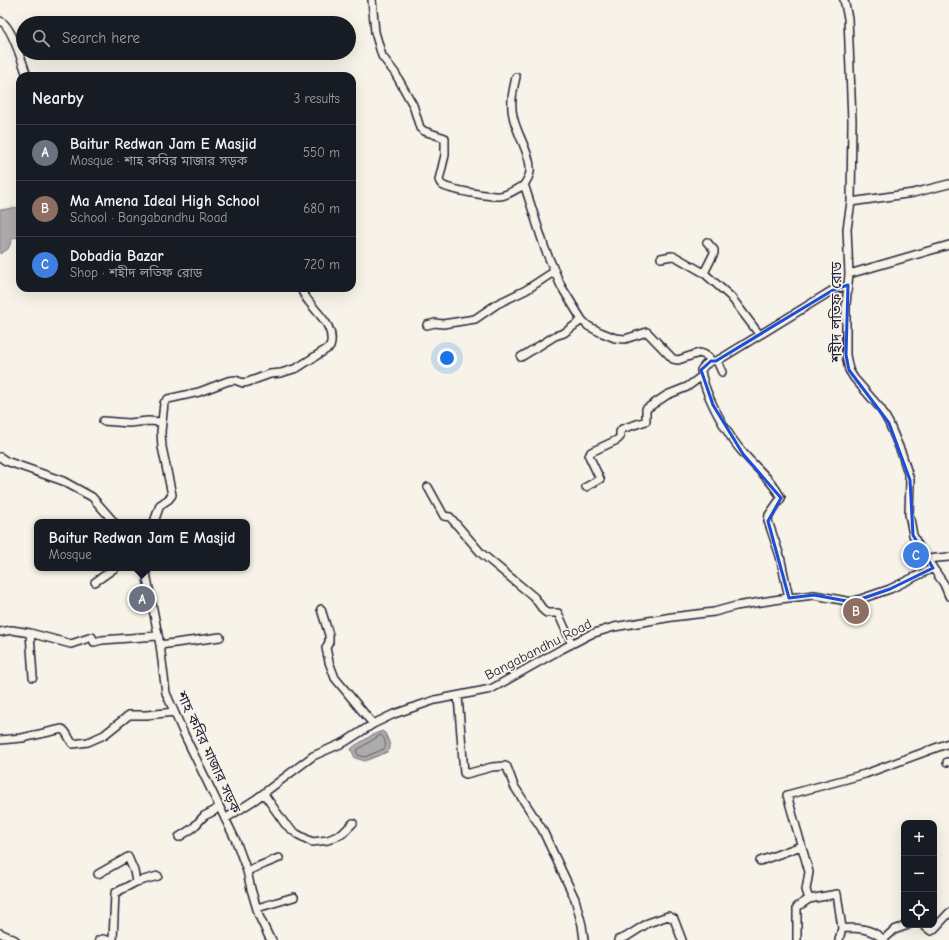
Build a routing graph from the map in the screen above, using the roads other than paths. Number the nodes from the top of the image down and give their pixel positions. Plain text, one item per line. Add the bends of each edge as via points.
1 (372, 0) edge
2 (844, 0) edge
3 (0, 21) edge
4 (16, 45) edge
5 (22, 60) edge
6 (26, 72) edge
7 (516, 77) dead end
8 (949, 184) edge
9 (523, 186) junction
10 (852, 202) junction
11 (707, 242) dead end
12 (949, 245) edge
13 (661, 258) dead end
14 (555, 271) junction
15 (704, 273) junction
16 (849, 274) junction
17 (848, 285) junction
18 (302, 292) edge
19 (582, 320) junction
20 (427, 324) dead end
21 (759, 334) junction
22 (521, 358) dead end
23 (714, 361) junction
24 (722, 372) dead end
25 (702, 376) junction
26 (103, 421) dead end
27 (162, 422) junction
28 (0, 457) edge
29 (428, 487) dead end
30 (586, 487) dead end
31 (111, 519) edge
32 (155, 519) edge
33 (949, 558) edge
34 (926, 559) junction
35 (933, 568) junction
36 (111, 571) edge
37 (146, 571) edge
38 (95, 582) dead end
39 (949, 596) edge
40 (789, 598) junction
41 (321, 609) dead end
42 (0, 632) edge
43 (30, 633) junction
44 (157, 636) junction
45 (220, 637) dead end
46 (572, 644) junction
47 (160, 645) junction
48 (33, 677) dead end
49 (458, 696) junction
50 (174, 712) junction
51 (373, 724) junction
52 (0, 740) edge
53 (949, 742) edge
54 (264, 794) junction
55 (219, 806) junction
56 (225, 819) junction
57 (353, 823) dead end
58 (179, 837) dead end
59 (801, 846) junction
60 (279, 858) dead end
61 (760, 861) dead end
62 (247, 871) junction
63 (98, 874) dead end
64 (158, 876) dead end
65 (136, 882) junction
66 (294, 897) dead end
67 (808, 898) junction
68 (257, 908) junction
69 (949, 913) edge
70 (937, 927) edge
71 (842, 928) junction
72 (901, 928) edge
73 (927, 928) edge
74 (936, 928) edge
75 (0, 933) edge
76 (268, 939) edge
77 (15, 940) edge
78 (99, 940) edge
79 (107, 940) edge
80 (113, 940) edge
81 (584, 940) edge
82 (618, 940) edge
83 (682, 940) edge
84 (796, 940) edge
85 (839, 940) edge
86 (883, 940) edge

1 - 9 street via 375,32 382,56 413,105 420,128 445,138 440,183 450,188 489,196 501,196
2 - 10 street, শহীদ লতিফ রোড via 848,18 850,58
3 - 4 street via 4,23
5 - 6 street
7 - 9 street via 511,108 515,126 525,147 530,171
8 - 10 street
9 - 14 street
10 - 16 street, শহীদ লতিফ রোড via 847,229
11 - 15 street via 714,253
12 - 16 street
13 - 15 street via 676,257
14 - 19 street
14 - 20 street via 475,319
15 - 21 street via 730,298
16 - 17 street, শহীদ লতিফ রোড
17 - 21 street via 833,290
17 - 34 street, শহীদ লতিফ রোড via 846,355 849,370 882,409 889,422 910,480 909,514 913,535
18 - 27 street via 321,315 332,341 330,347 297,368 281,374 270,374 243,383 228,381 199,392 168,399 164,403
19 - 22 street
19 - 23 street via 588,326 615,338 625,339 647,332 673,359 678,360 699,353
21 - 23 street
23 - 24 street
23 - 25 street via 701,370
25 - 30 street via 688,387 646,409 646,421 622,429 618,440 591,452 589,456 600,479
25 - 40 street via 728,432 743,454 778,490 781,498 769,515 768,521 780,556
26 - 27 street
27 - 32 street via 162,447 172,495 160,505
28 - 31 street via 63,481 92,497
29 - 46 street via 444,516 450,516 481,553 534,597 544,611 558,613
33 - 34 street
34 - 35 street, শহীদ লতিফ রোড
35 - 39 street, শহীদ লতিফ রোড
35 - 40 street, Bangabandhu Road via 890,589 852,602 814,595
36 - 38 street
37 - 44 street, শাহ কবির মাজার সড়ক
40 - 46 street, Bangabandhu Road via 614,626
41 - 51 street via 329,635 326,648 329,662 336,678
42 - 43 street via 12,630
43 - 44 street via 71,644 92,637 94,642 98,642
43 - 48 street
44 - 47 street, শাহ কবির মাজার সড়ক
45 - 47 street
46 - 49 street, Bangabandhu Road via 491,689
47 - 50 street, শাহ কবির মাজার সড়ক via 166,693
49 - 51 street, Bangabandhu Road via 413,706
49 - 81 street via 464,773 492,767 507,767 514,786 542,830 573,894
50 - 52 street via 129,716 104,735 88,742 73,744 62,729
50 - 55 street, শাহ কবির মাজার সড়ক
51 - 54 street, Bangabandhu Road via 345,742 313,756
53 - 59 street via 865,774 787,795
54 - 56 street, Bangabandhu Road
54 - 57 street via 285,824 312,842 328,840 342,834
55 - 56 street, শাহ কবির মাজার সড়ক
55 - 58 street
56 - 62 street, শাহ কবির মাজার সড়ক
59 - 61 street
59 - 67 street via 809,872 806,890
60 - 62 street
62 - 68 street, শাহ কবির মাজার সড়ক
63 - 65 street via 128,857
64 - 65 street
65 - 80 street via 115,893
66 - 68 street
67 - 71 street via 837,894
67 - 84 street via 797,906
68 - 76 street, শাহ কবির মাজার সড়ক
69 - 70 street
71 - 85 street
71 - 86 street via 862,928 877,934
72 - 86 street
73 - 74 street via 931,931
75 - 77 street
78 - 79 street
82 - 83 street via 648,923 668,916 674,919

